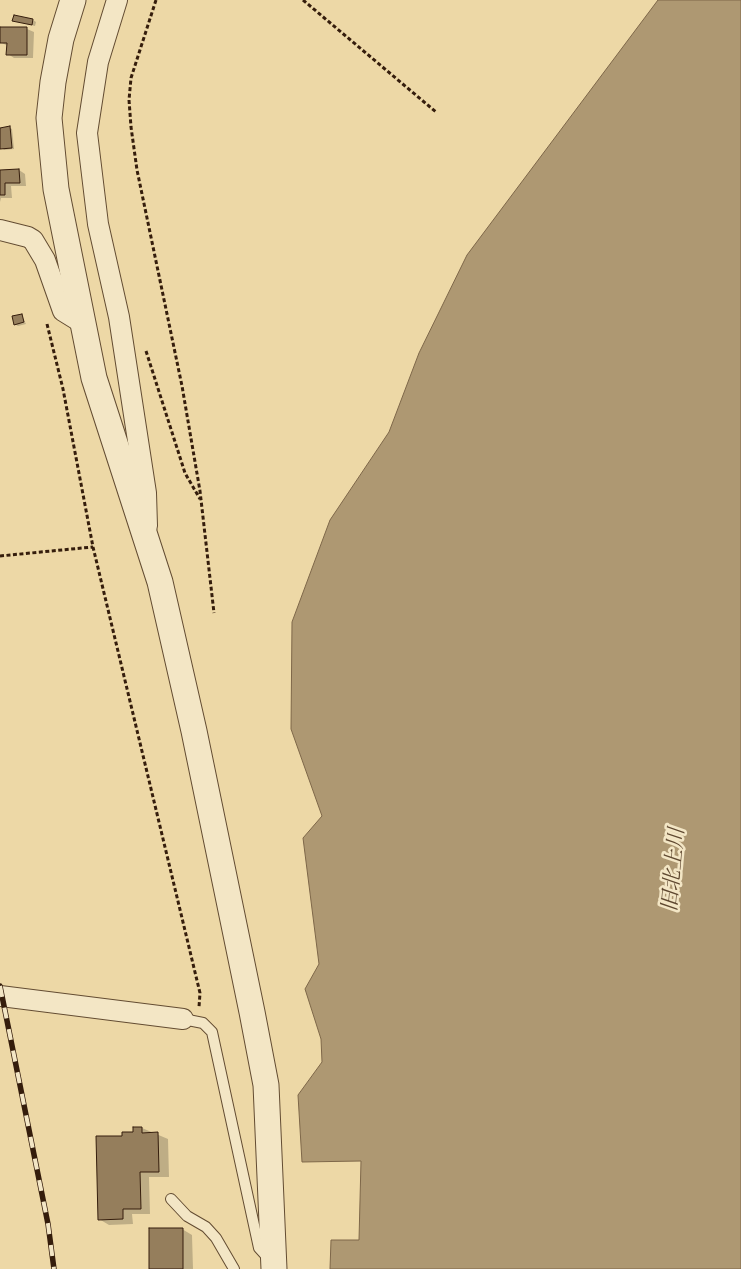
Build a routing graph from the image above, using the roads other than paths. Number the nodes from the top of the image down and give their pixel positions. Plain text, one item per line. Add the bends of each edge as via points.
1 (74, 0) edge
2 (116, 0) edge
3 (0, 230) edge
4 (84, 324) junction
5 (147, 541) junction
6 (0, 996) edge
7 (183, 1019) joint
8 (171, 1199) dead end
9 (274, 1267) edge
10 (234, 1269) edge

1 - 4 street via 61,39 49,118 56,189
2 - 5 street via 98,62 87,133 98,224 118,318 146,493
3 - 4 street via 33,240 45,260 63,311
4 - 5 street via 94,378
5 - 9 street via 160,582 192,721 266,1085
6 - 7 street
7 - 9 lane via 203,1023 212,1032 259,1248
8 - 10 lane via 216,1238

